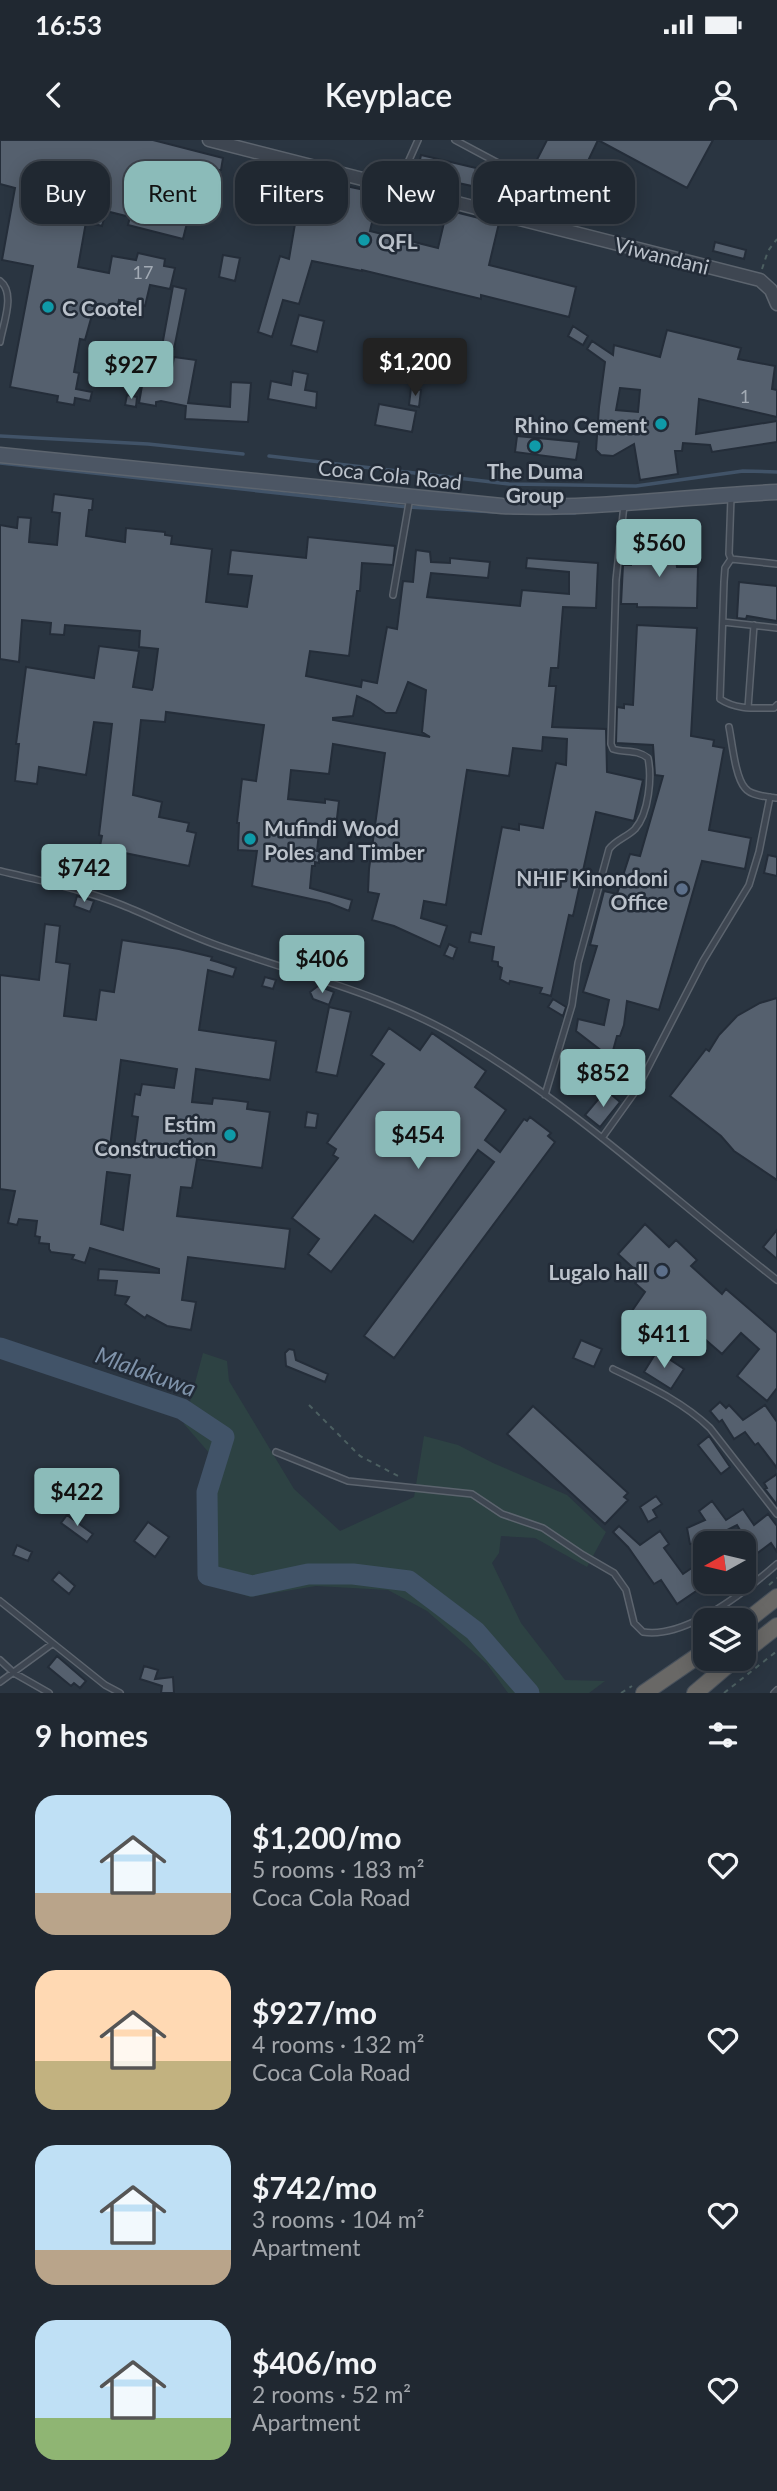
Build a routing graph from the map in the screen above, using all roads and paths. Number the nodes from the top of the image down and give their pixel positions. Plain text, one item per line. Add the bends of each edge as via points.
1 (209, 140) edge
2 (418, 140) edge
3 (455, 140) edge
4 (409, 161) edge
5 (494, 161) edge
6 (362, 178) edge
7 (459, 203) edge
8 (777, 239) edge
9 (760, 280) junction
10 (0, 281) edge
11 (777, 304) edge
12 (0, 342) edge
13 (0, 455) edge
14 (777, 492) edge
15 (731, 494) junction
16 (410, 497) junction
17 (624, 503) junction
18 (731, 559) junction
19 (777, 564) edge
20 (393, 595) dead end
21 (723, 622) junction
22 (754, 625) junction
23 (777, 628) edge
24 (777, 705) edge
25 (748, 708) junction
26 (729, 727) dead end
27 (774, 798) edge
28 (0, 871) edge
29 (545, 1095) junction
30 (602, 1138) junction
31 (777, 1280) edge
32 (613, 1369) dead end
33 (309, 1405) dead end
34 (276, 1451) dead end
35 (412, 1486) junction
36 (777, 1514) edge
37 (777, 1564) edge
38 (777, 1597) edge
39 (0, 1601) edge
40 (756, 1614) edge
41 (777, 1626) edge
42 (756, 1643) edge
43 (52, 1644) junction
44 (777, 1651) edge
45 (693, 1659) edge
46 (0, 1660) edge
47 (720, 1671) edge
48 (14, 1673) junction
49 (0, 1682) edge
50 (117, 1691) edge
51 (49, 1693) edge
52 (104, 1693) edge
53 (645, 1693) edge
54 (695, 1693) edge
55 (724, 1693) edge

1 - 6 street, Viwandani
2 - 4 lane
3 - 5 lane
7 - 9 street, Viwandani
8 - 9 path via 768,251
9 - 11 street
10 - 12 lane via 7,287 8,298
13 - 16 main road, Coca Cola Road
14 - 15 main road, Coca Cola Road
15 - 17 main road, Coca Cola Road
15 - 18 lane
16 - 17 main road, Coca Cola Road via 536,508
16 - 20 lane
17 - 29 lane via 615,580 611,744 617,751 648,758 647,793 640,822 608,849 578,963 572,1005
18 - 19 lane
18 - 21 lane via 725,568
21 - 22 lane
21 - 25 lane via 720,699 729,706
22 - 23 lane
22 - 25 lane
24 - 25 lane
26 - 27 lane via 745,789
27 - 30 lane via 749,885 703,961 637,1089
28 - 29 lane via 110,900 222,947 421,1018
29 - 30 lane
30 - 31 lane
32 - 36 lane via 674,1399 697,1416
33 - 35 path via 352,1450
34 - 35 lane via 348,1481
35 - 37 lane via 471,1494 502,1514 543,1528 614,1573 626,1590 634,1623 643,1632 682,1626 736,1596
38 - 40 highway
39 - 43 lane
41 - 42 highway
43 - 48 lane
43 - 50 lane
44 - 55 path
45 - 53 highway
46 - 48 lane
47 - 54 highway
48 - 49 lane
48 - 51 lane
50 - 52 lane

